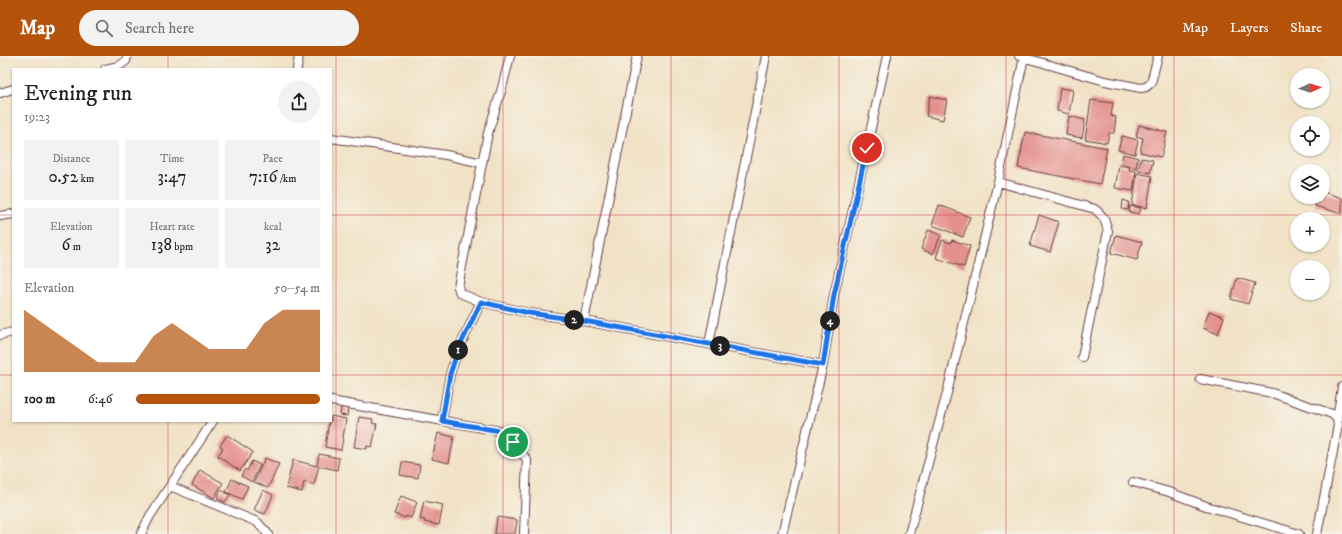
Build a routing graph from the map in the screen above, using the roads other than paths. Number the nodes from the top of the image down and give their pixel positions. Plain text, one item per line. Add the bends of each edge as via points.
1 (299, 56) edge
2 (510, 56) edge
3 (637, 56) edge
4 (766, 56) edge
5 (887, 56) edge
6 (1158, 56) edge
7 (1022, 57) edge
8 (127, 62) edge
9 (110, 68) edge
10 (297, 68) edge
11 (12, 89) edge
12 (0, 93) edge
13 (332, 138) edge
14 (482, 163) junction
15 (998, 182) junction
16 (12, 214) edge
17 (0, 216) edge
18 (481, 302) junction
19 (584, 321) junction
20 (12, 332) edge
21 (0, 335) edge
22 (709, 344) junction
23 (1082, 357) dead end
24 (823, 365) junction
25 (1200, 379) dead end
26 (1342, 387) edge
27 (332, 401) edge
28 (1337, 420) junction
29 (442, 421) junction
30 (212, 422) edge
31 (1133, 482) dead end
32 (170, 486) junction
33 (141, 534) edge
34 (268, 534) edge
35 (524, 534) edge
36 (782, 534) edge
37 (909, 534) edge
38 (1299, 534) edge
39 (1317, 534) edge

1 - 10 street
2 - 14 street
3 - 19 street
4 - 22 street
5 - 24 street via 834,295
6 - 7 street via 1151,83 1141,88 1105,81
7 - 15 street
8 - 9 street
11 - 12 street
13 - 14 street via 446,155
14 - 18 street via 458,287 460,293
15 - 23 street via 1095,209 1104,218 1108,231
15 - 37 street via 947,393
16 - 17 street
18 - 19 street via 529,313
18 - 29 street via 458,350 450,374
19 - 22 street
20 - 21 street
22 - 24 street
24 - 36 street
25 - 28 street via 1272,393 1332,414
26 - 28 street
27 - 29 street
28 - 39 street via 1334,450
29 - 35 street via 500,431 509,437 527,460
30 - 32 street
31 - 38 street
32 - 33 street
32 - 34 street via 257,522

